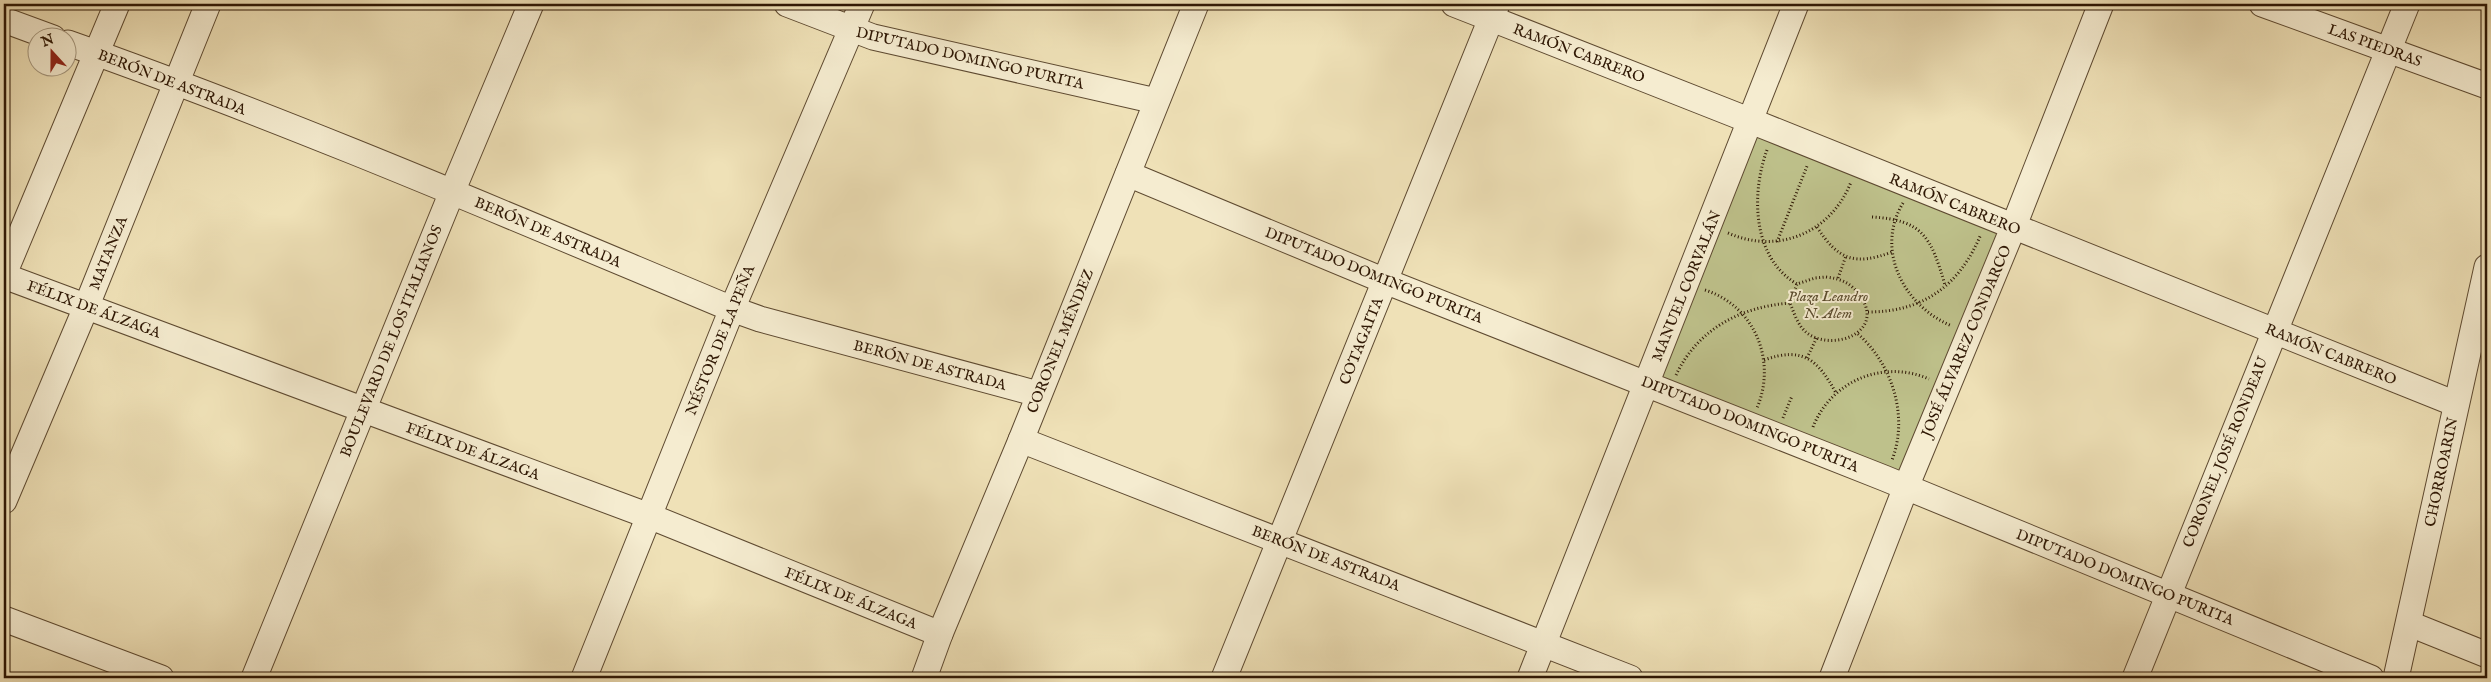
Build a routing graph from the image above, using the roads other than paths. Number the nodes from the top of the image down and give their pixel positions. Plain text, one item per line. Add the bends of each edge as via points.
1 (117, 4) edge
2 (208, 4) edge
3 (531, 4) edge
4 (787, 4) edge
5 (862, 4) edge
6 (1196, 4) edge
7 (1454, 4) edge
8 (1796, 4) edge
9 (2101, 4) edge
10 (2262, 4) edge
11 (2407, 4) edge
12 (1494, 11) edge
13 (4, 20) edge
14 (28, 29) edge
15 (851, 30) junction
16 (78, 46) edge
17 (2389, 50) junction
18 (97, 53) junction
19 (176, 83) junction
20 (2487, 86) edge
21 (1156, 101) junction
22 (1752, 121) junction
23 (1128, 174) junction
24 (452, 192) junction
25 (2013, 228) junction
26 (2487, 266) edge
27 (4, 275) edge
28 (1385, 281) junction
29 (87, 305) junction
30 (732, 309) junction
31 (2274, 331) junction
32 (1648, 383) junction
33 (1038, 394) junction
34 (2456, 404) junction
35 (363, 411) junction
36 (1021, 440) junction
37 (1895, 483) junction
38 (4, 501) edge
39 (649, 516) junction
40 (1281, 541) junction
41 (2169, 594) junction
42 (4, 619) edge
43 (2410, 624) junction
44 (940, 634) junction
45 (1545, 643) junction
46 (2487, 655) edge
47 (161, 678) edge
48 (254, 678) edge
49 (584, 678) edge
50 (924, 678) edge
51 (1224, 678) edge
52 (1530, 678) edge
53 (1630, 678) edge
54 (1832, 678) edge
55 (2134, 678) edge
56 (2371, 678) edge
57 (2396, 678) edge

1 - 18 street
2 - 19 street, MATANZA
3 - 24 street, BOULEVARD DE LOS ITALIANOS
4 - 15 street, DIPUTADO DOMINGO PURITA
5 - 15 street, NÉSTOR DE LA PEÑA
6 - 21 street, CORONEL MÉNDEZ
7 - 12 street, RAMÓN CABRERO
8 - 22 street, MANUEL CORVALÁN
9 - 25 street, JOSÉ ÁLVAREZ CONDARCO
10 - 17 street, LAS PIEDRAS
11 - 17 street, CORONEL JOSÉ RONDEAU
12 - 22 street, RAMÓN CABRERO
12 - 28 street, COTAGAITA
13 - 14 street
15 - 21 street, DIPUTADO DOMINGO PURITA
15 - 30 street, NÉSTOR DE LA PEÑA
16 - 18 street, BERÓN DE ASTRADA
17 - 20 street, LAS PIEDRAS
17 - 31 street, CORONEL JOSÉ RONDEAU
18 - 19 street, BERÓN DE ASTRADA
18 - 27 street
19 - 24 street, BERÓN DE ASTRADA
19 - 29 street, MATANZA
21 - 23 street, CORONEL MÉNDEZ
22 - 25 street, RAMÓN CABRERO
22 - 32 street, MANUEL CORVALÁN
23 - 28 street, DIPUTADO DOMINGO PURITA
23 - 33 street, CORONEL MÉNDEZ
24 - 30 street, BERÓN DE ASTRADA
24 - 35 street, BOULEVARD DE LOS ITALIANOS
25 - 31 street, RAMÓN CABRERO
25 - 37 street, JOSÉ ÁLVAREZ CONDARCO via 1945,390
26 - 34 street, CHORROARIN
27 - 29 street, FÉLIX DE ÁLZAGA
28 - 32 street, DIPUTADO DOMINGO PURITA
28 - 40 street, COTAGAITA
29 - 35 street, FÉLIX DE ÁLZAGA
29 - 38 street, MATANZA
30 - 33 street, BERÓN DE ASTRADA
30 - 39 street, NÉSTOR DE LA PEÑA
31 - 34 street, RAMÓN CABRERO
31 - 41 street, CORONEL JOSÉ RONDEAU
32 - 37 street, DIPUTADO DOMINGO PURITA
32 - 45 street, MANUEL CORVALÁN
33 - 36 street, CORONEL MÉNDEZ
34 - 43 street, CHORROARIN
35 - 39 street, FÉLIX DE ÁLZAGA
35 - 48 street, BOULEVARD DE LOS ITALIANOS
36 - 40 street, BERÓN DE ASTRADA
36 - 44 street, CORONEL MÉNDEZ
37 - 41 street, DIPUTADO DOMINGO PURITA
37 - 54 street, JOSÉ ÁLVAREZ CONDARCO
39 - 44 street, FÉLIX DE ÁLZAGA
39 - 49 street, NÉSTOR DE LA PEÑA
40 - 45 street, BERÓN DE ASTRADA
40 - 51 street, COTAGAITA
41 - 55 street, CORONEL JOSÉ RONDEAU
41 - 56 street, DIPUTADO DOMINGO PURITA
42 - 47 street
43 - 46 street
43 - 57 street, CHORROARIN
44 - 50 street, CORONEL MÉNDEZ
45 - 52 street, MANUEL CORVALÁN
45 - 53 street, BERÓN DE ASTRADA

